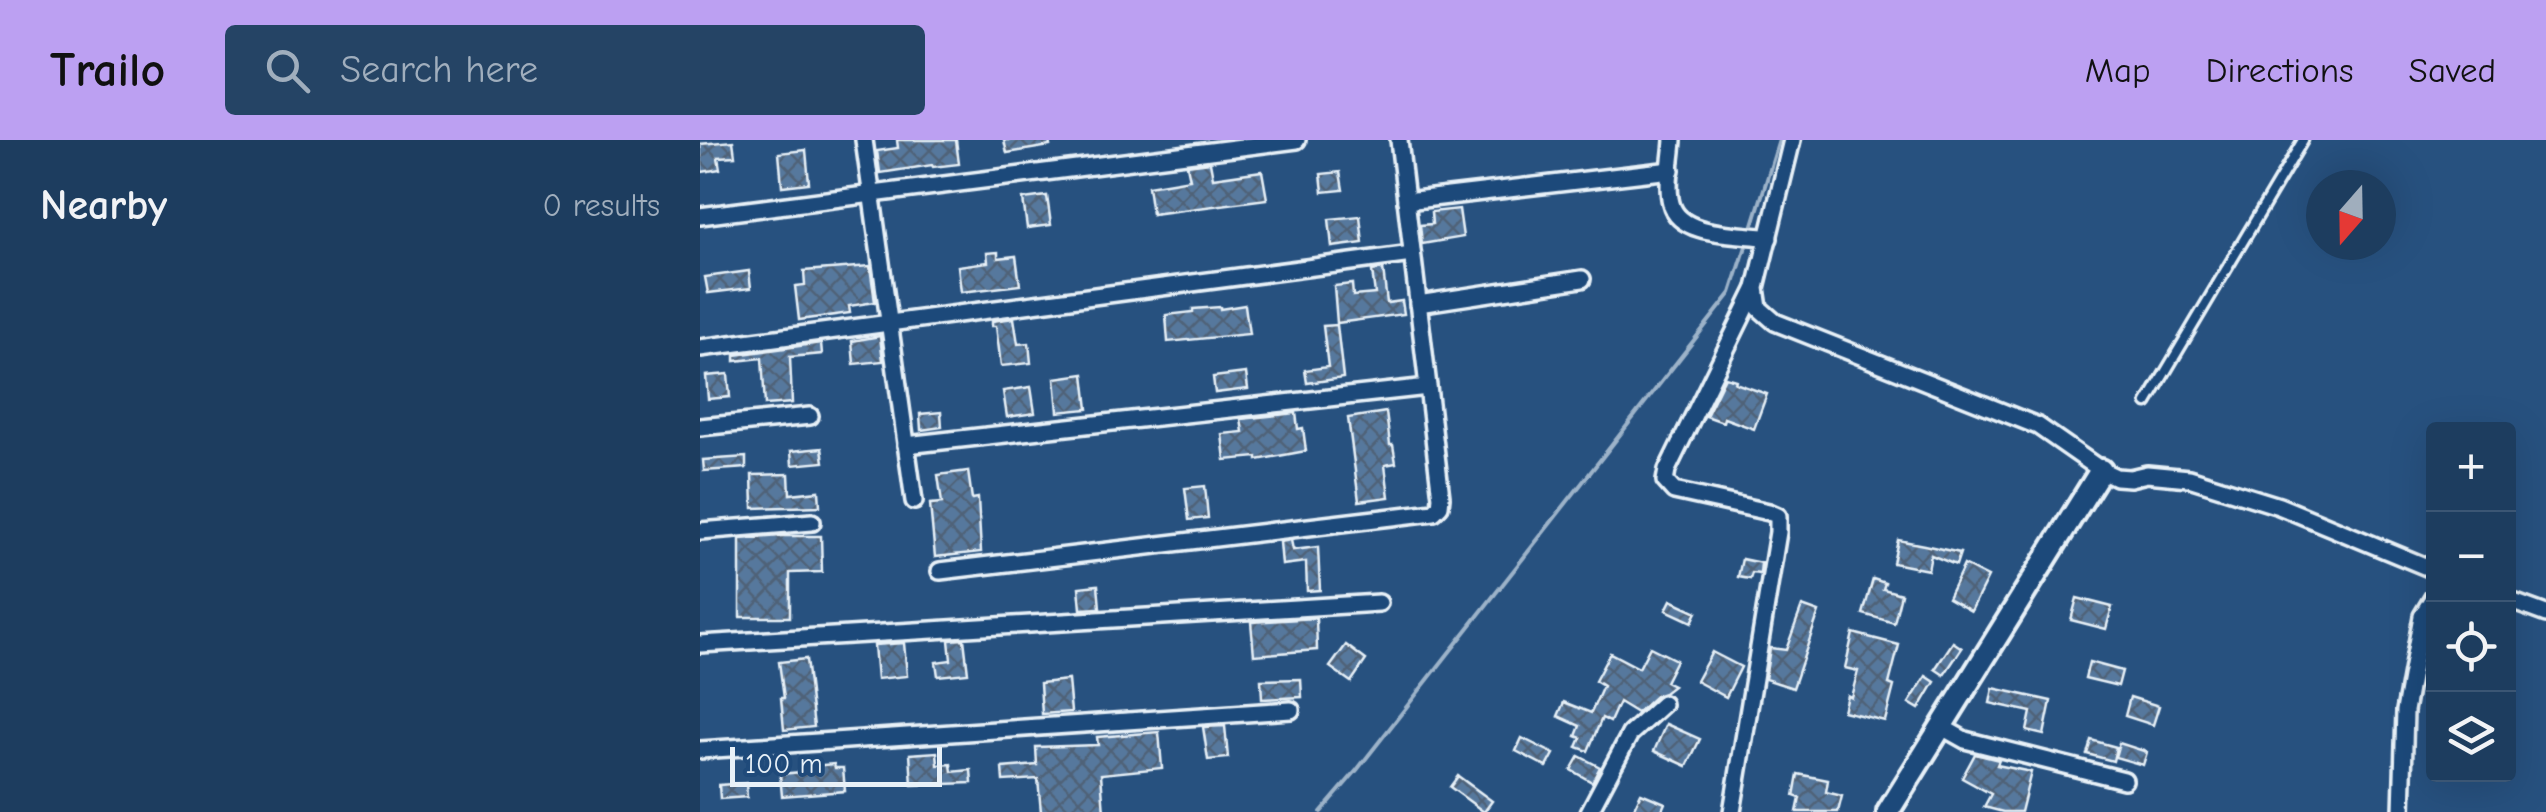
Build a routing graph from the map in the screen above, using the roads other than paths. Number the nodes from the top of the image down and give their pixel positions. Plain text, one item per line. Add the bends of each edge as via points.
1 (864, 140) edge
2 (1297, 140) edge
3 (1399, 140) edge
4 (1673, 140) edge
5 (1792, 140) edge
6 (2303, 140) edge
7 (1672, 170) junction
8 (872, 195) junction
9 (1406, 201) junction
10 (700, 216) edge
11 (1769, 238) junction
12 (1412, 254) junction
13 (1582, 279) dead end
14 (1756, 288) junction
15 (1418, 304) junction
16 (890, 324) junction
17 (700, 348) edge
18 (1428, 387) junction
19 (2147, 404) dead end
20 (810, 416) dead end
21 (700, 427) edge
22 (906, 445) junction
23 (2101, 470) junction
24 (914, 501) dead end
25 (812, 522) dead end
26 (700, 531) edge
27 (2426, 567) edge
28 (940, 572) dead end
29 (2430, 602) edge
30 (2513, 602) edge
31 (1379, 603) dead end
32 (2546, 614) edge
33 (700, 644) edge
34 (1662, 704) dead end
35 (1291, 710) dead end
36 (1940, 726) junction
37 (700, 750) edge
38 (2124, 780) dead end
39 (1589, 812) edge
40 (1732, 812) edge
41 (1888, 812) edge
42 (2402, 812) edge

1 - 8 street
2 - 8 street
3 - 9 street
4 - 7 street
5 - 11 street
6 - 19 lane
7 - 9 street
7 - 11 street via 1670,200 1691,226
8 - 10 street
8 - 16 street
9 - 12 street
11 - 14 street
12 - 15 street
12 - 16 street
13 - 15 street
14 - 23 street via 1759,308 1775,322 2038,426
14 - 40 street via 1665,482 1674,491 1778,516
15 - 18 street
16 - 17 street
16 - 22 street
18 - 22 street
18 - 28 street via 1441,497 1434,512
20 - 21 street
22 - 24 street
23 - 27 street via 2116,477 2189,478 2279,506
23 - 36 street
25 - 26 street
29 - 42 street via 2422,616 2406,711
30 - 32 street
31 - 33 street
34 - 39 street via 1630,734
35 - 37 street
36 - 38 street via 1965,740
36 - 41 street

